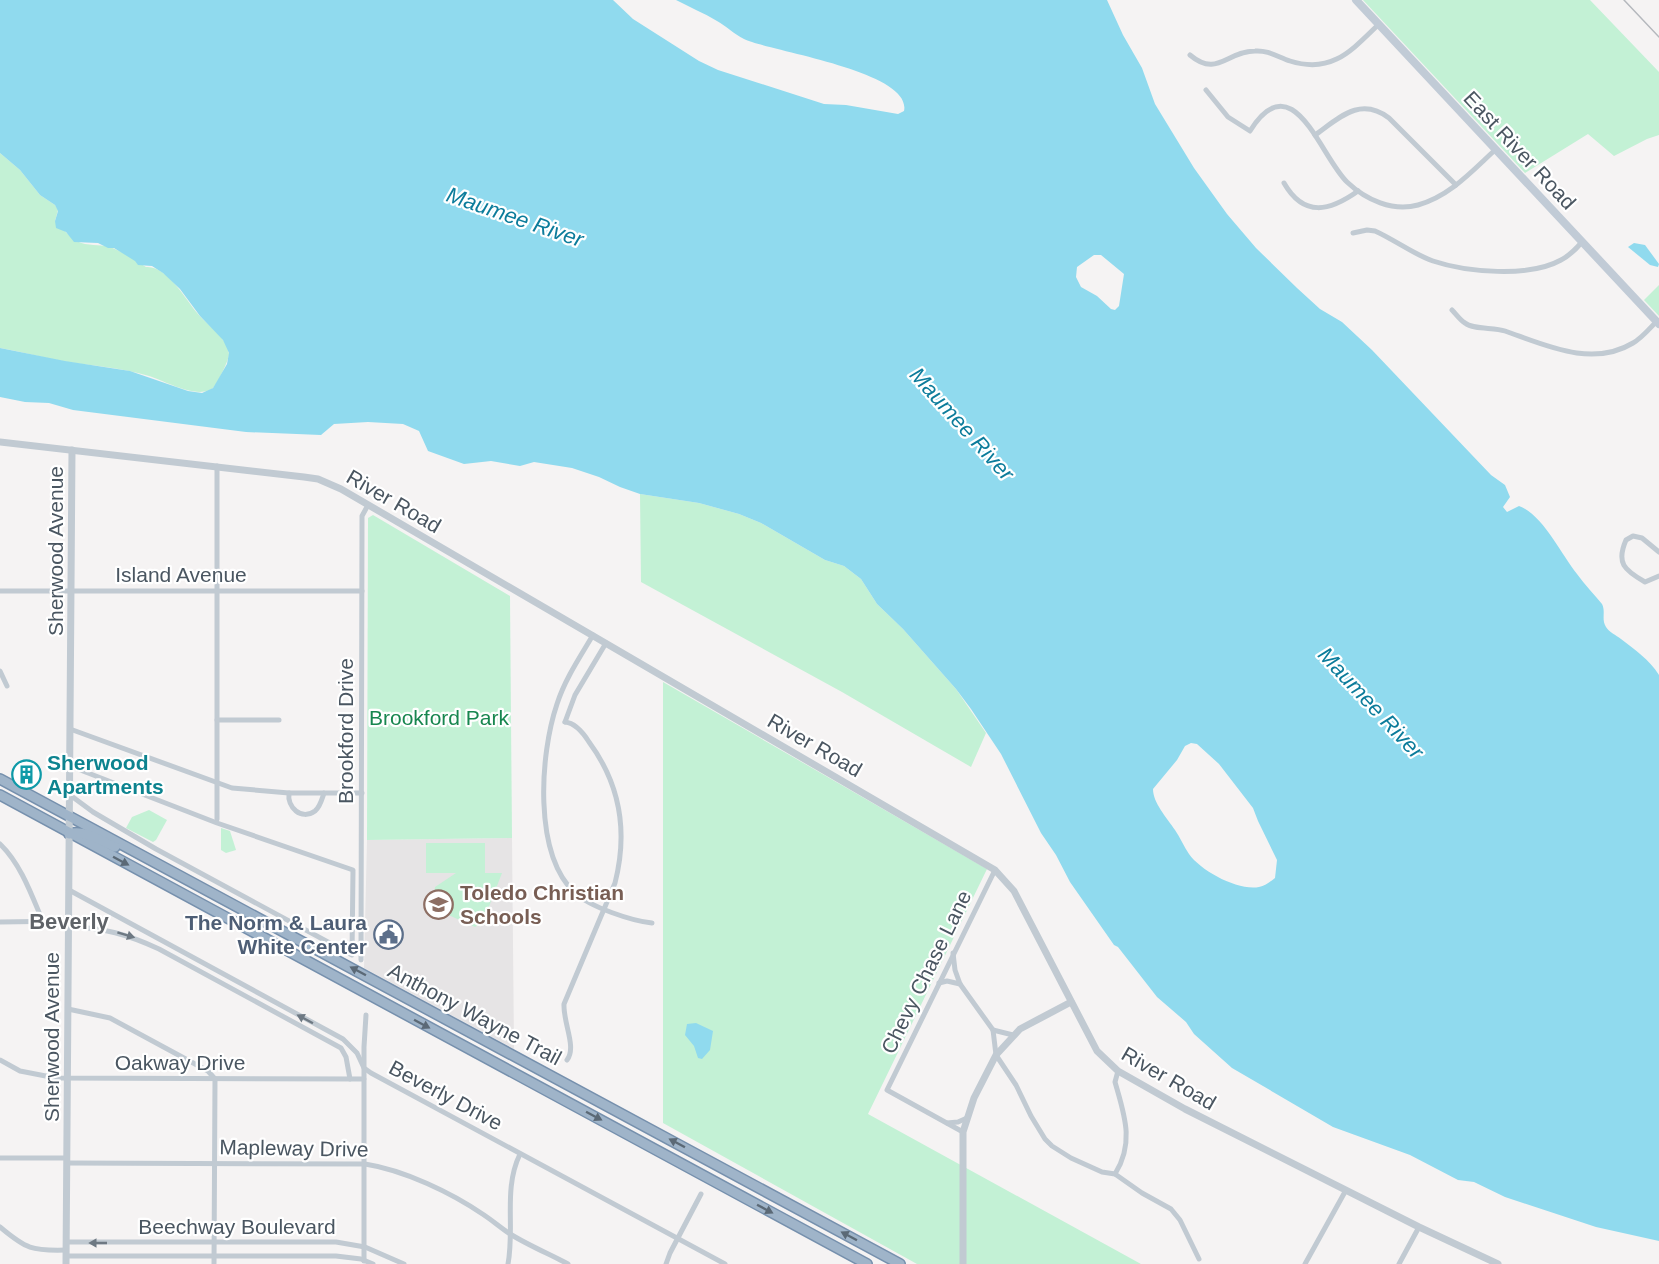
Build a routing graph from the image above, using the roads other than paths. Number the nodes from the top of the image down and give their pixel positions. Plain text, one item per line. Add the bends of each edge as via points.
1 (1356, 0) edge
2 (1379, 24) junction
3 (1190, 55) dead end
4 (1206, 90) dead end
5 (1315, 135) junction
6 (1495, 150) junction
7 (1284, 183) dead end
8 (1456, 185) junction
9 (1358, 191) junction
10 (1353, 233) dead end
11 (1582, 242) junction
12 (1452, 310) dead end
13 (1658, 322) edge
14 (0, 442) edge
15 (72, 450) junction
16 (217, 466) junction
17 (368, 505) junction
18 (1659, 552) edge
19 (1659, 576) edge
20 (0, 591) edge
21 (71, 591) junction
22 (216, 591) junction
23 (362, 591) junction
24 (593, 635) junction
25 (606, 643) junction
26 (0, 671) edge
27 (7, 686) dead end
28 (217, 720) junction
29 (279, 720) dead end
30 (565, 722) junction
31 (551, 727) junction
32 (70, 729) junction
33 (70, 766) junction
34 (0, 779) edge
35 (217, 784) junction
36 (289, 793) junction
37 (324, 793) junction
38 (362, 793) junction
39 (0, 794) edge
40 (70, 795) junction
41 (70, 816) junction
42 (217, 819) dead end
43 (69, 834) junction
44 (0, 844) edge
45 (995, 870) junction
46 (175, 873) junction
47 (69, 890) junction
48 (605, 909) junction
49 (0, 922) edge
50 (43, 922) junction
51 (652, 923) dead end
52 (69, 924) junction
53 (953, 953) junction
54 (361, 960) dead end
55 (938, 984) junction
56 (960, 984) junction
57 (1071, 1002) junction
58 (68, 1009) junction
59 (366, 1015) dead end
60 (993, 1030) junction
61 (1013, 1035) junction
62 (996, 1055) junction
63 (0, 1060) edge
64 (567, 1060) dead end
65 (364, 1068) junction
66 (1118, 1071) junction
67 (68, 1078) junction
68 (215, 1079) junction
69 (350, 1079) junction
70 (364, 1079) junction
71 (967, 1118) junction
72 (946, 1123) junction
73 (963, 1132) junction
74 (520, 1154) junction
75 (0, 1158) edge
76 (67, 1161) junction
77 (215, 1164) junction
78 (365, 1164) junction
79 (1115, 1174) junction
80 (1346, 1190) junction
81 (701, 1194) dead end
82 (0, 1227) edge
83 (1419, 1227) junction
84 (511, 1234) junction
85 (677, 1238) junction
86 (214, 1242) junction
87 (364, 1247) junction
88 (66, 1253) edge
89 (214, 1256) junction
90 (339, 1256) junction
91 (1199, 1259) dead end
92 (364, 1261) junction
93 (1495, 1263) edge
94 (214, 1264) edge
95 (339, 1264) edge
96 (373, 1264) edge
97 (404, 1264) edge
98 (508, 1264) edge
99 (568, 1264) edge
100 (666, 1264) edge
101 (725, 1264) edge
102 (867, 1264) edge
103 (900, 1264) edge
104 (963, 1264) edge
105 (1305, 1264) edge
106 (1399, 1264) edge

1 - 2 main road, East River Road
2 - 3 street via 1343,56 1319,65 1256,50 1211,65
2 - 6 main road, East River Road
4 - 5 street via 1228,117 1250,131 1263,113 1280,106 1296,112
5 - 8 street via 1353,110 1379,111
5 - 9 street via 1340,173
6 - 8 street
6 - 11 main road, East River Road
7 - 9 street via 1298,199 1315,208 1327,208
8 - 9 street via 1427,202 1405,207 1384,205
10 - 11 street via 1375,231 1431,260 1468,269 1534,269 1569,255
11 - 13 main road, East River Road
12 - 13 street via 1472,326 1497,328 1554,350 1582,353 1625,347
14 - 15 street, River Road
15 - 16 street, River Road
15 - 21 street, Sherwood Avenue
16 - 17 street, River Road via 318,479
16 - 22 street
17 - 23 street, Brookford Drive via 362,516
17 - 24 street, River Road
18 - 19 street via 1642,538 1633,536 1626,540 1620,556 1625,567 1641,580 1649,582
20 - 21 street, Island Avenue
21 - 22 street, Island Avenue
21 - 32 street, Sherwood Avenue
22 - 23 street, Island Avenue
22 - 28 street
23 - 38 street, Brookford Drive
24 - 25 street, River Road
24 - 31 street via 566,682
25 - 30 street via 575,694
25 - 45 street, River Road
26 - 27 street
28 - 29 street
28 - 35 street
30 - 31 street
30 - 48 street via 584,734 604,764 621,813 619,866
31 - 48 street via 545,785 552,853 575,893
32 - 33 street, Sherwood Avenue
32 - 35 street
33 - 40 street, Sherwood Avenue
33 - 40 street via 353,870 352,954 156,849
34 - 41 highway, Anthony Wayne Trail
35 - 36 street
35 - 42 street
36 - 37 street
36 - 37 street via 291,807 307,814 314,812
37 - 38 street
38 - 54 street, Brookford Drive
39 - 41 highway via 55,819
39 - 43 highway, Anthony Wayne Trail
40 - 41 street, Sherwood Avenue
41 - 43 street, Sherwood Avenue
41 - 46 highway, Anthony Wayne Trail
43 - 46 highway via 83,833
43 - 47 street, Sherwood Avenue
43 -> 102 highway, Anthony Wayne Trail
44 - 50 street via 24,880
45 - 53 street, Chevy Chase Lane
45 - 57 street, River Road via 1014,891
103 -> 46 highway, Anthony Wayne Trail
47 - 52 street, Sherwood Avenue
65 -> 47 street, Beverly Drive via 343,1039
48 - 51 street
48 - 64 street via 564,1004 563,1016 572,1048
49 - 50 street
50 - 52 street
52 - 58 street, Sherwood Avenue
52 -> 69 street via 131,936 336,1045 344,1052
53 - 55 street, Chevy Chase Lane
53 - 56 street
55 - 56 street
55 - 72 street, Chevy Chase Lane via 887,1090
56 - 60 street
57 - 61 street
57 - 66 street, River Road via 1097,1051
58 - 67 street, Sherwood Avenue
58 - 68 street via 101,1015 125,1025 208,1071
59 - 65 street
60 - 61 street
60 - 62 street
61 - 62 street
62 - 71 street
62 - 79 street via 1052,1146 1088,1166
63 - 67 street, Oakway Drive via 34,1075
65 - 70 street
65 - 74 street, Beverly Drive
66 - 79 street via 1114,1082 1123,1103 1126,1143
66 - 80 street, River Road
67 - 68 street, Oakway Drive
67 - 76 street, Sherwood Avenue
68 - 69 street, Oakway Drive
68 - 77 street
69 - 70 street, Oakway Drive
70 - 78 street
71 - 72 street
71 - 73 street
72 - 73 street
73 - 104 street
74 - 84 street via 510,1185
74 - 85 street, Beverly Drive
75 - 76 street, Mapleway Drive
76 - 77 street, Mapleway Drive
76 - 88 street, Sherwood Avenue
77 - 78 street, Mapleway Drive
77 - 86 street
78 - 84 street, Mapleway Drive via 381,1166 428,1185
78 - 87 street
79 - 91 street via 1176,1212
80 - 83 street, River Road
80 - 105 street
81 - 85 street
82 - 88 street via 31,1248
83 - 93 street, River Road
83 - 106 street
84 - 98 street
84 - 99 street, Mapleway Drive
85 - 100 street
85 - 101 street, Beverly Drive
86 - 87 street, Beechway Boulevard via 336,1242
86 -> 88 street, Beechway Boulevard
86 - 89 street
87 - 92 street
87 - 97 street, Beechway Boulevard
88 - 89 street, Beechway Boulevard
89 - 90 street, Beechway Boulevard
89 - 94 street
90 - 92 street, Beechway Boulevard
90 - 95 street
92 - 96 street, Beechway Boulevard

